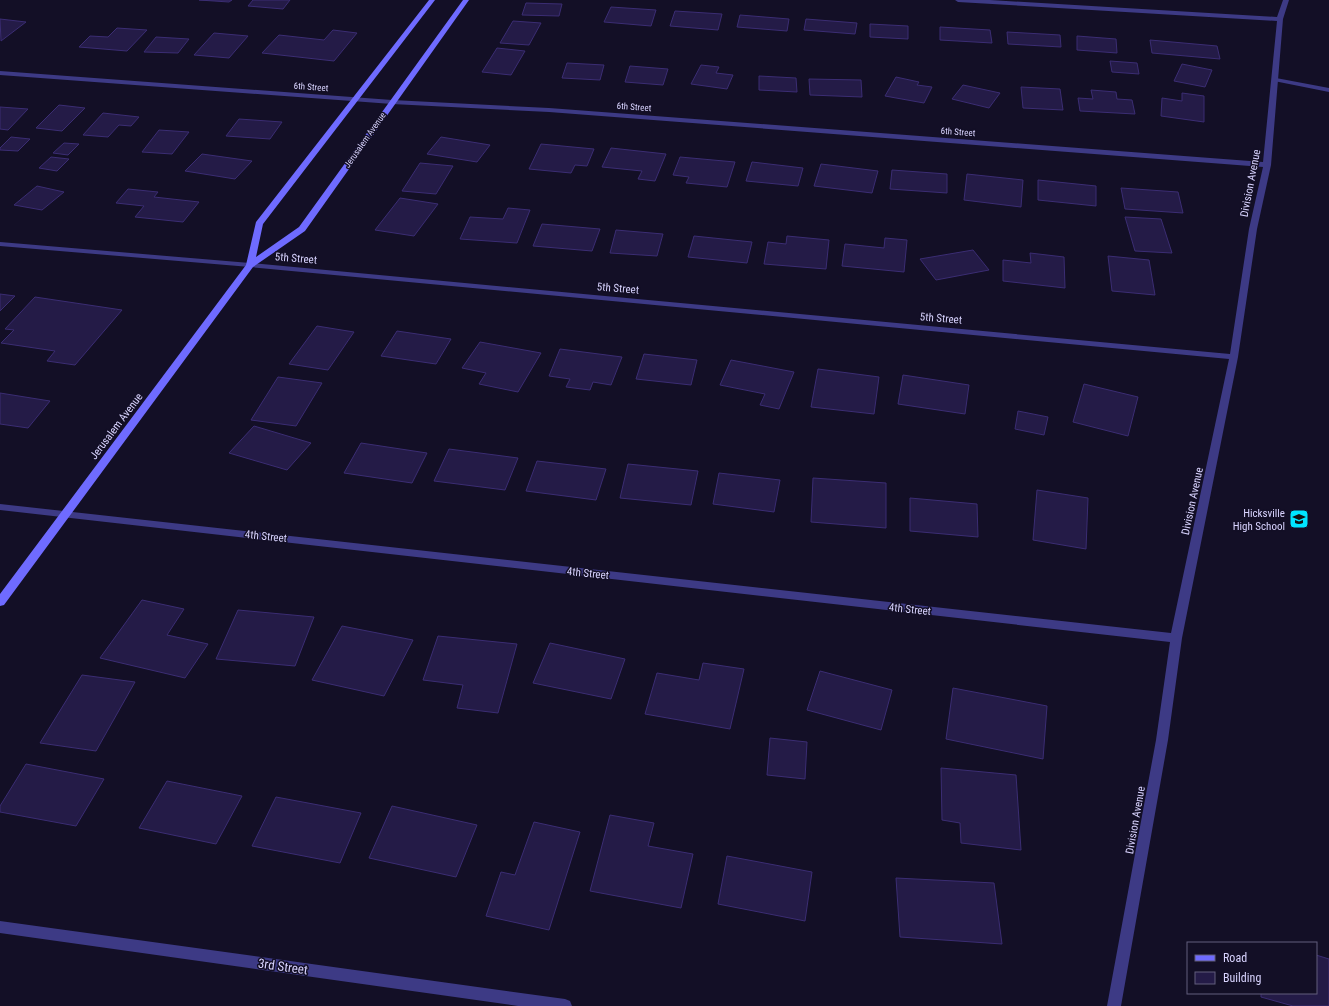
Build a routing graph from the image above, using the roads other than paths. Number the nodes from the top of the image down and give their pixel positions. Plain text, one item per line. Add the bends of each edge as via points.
1 (432, 0) edge
2 (466, 0) edge
3 (958, 0) edge
4 (1286, 0) edge
5 (1280, 19) junction
6 (0, 73) edge
7 (1276, 80) junction
8 (1329, 90) edge
9 (356, 99) junction
10 (392, 102) junction
11 (1267, 165) junction
12 (0, 244) edge
13 (250, 265) junction
14 (1234, 357) junction
15 (0, 507) edge
16 (66, 514) junction
17 (0, 602) edge
18 (1176, 638) junction
19 (0, 927) edge
20 (565, 1006) edge
21 (1114, 1006) edge

1 - 9 main road, Jerusalem Avenue
2 - 10 main road, Jerusalem Avenue
3 - 5 street
4 - 5 street, Division Avenue
5 - 7 street, Division Avenue
6 - 9 street, 6th Street
7 - 8 street
7 - 11 street, Division Avenue
9 - 10 street, 6th Street
9 - 13 main road, Jerusalem Avenue via 259,224
10 - 11 street, 6th Street via 548,110
10 - 13 main road, Jerusalem Avenue via 302,229
11 - 14 street, Division Avenue via 1253,229
12 - 13 street, 5th Street
13 - 14 street, 5th Street
13 - 16 main road, Jerusalem Avenue
14 - 18 street, Division Avenue
15 - 16 street, 4th Street
16 - 17 main road, Jerusalem Avenue
16 - 18 street, 4th Street
18 - 21 street, Division Avenue via 1162,740
19 - 20 street, 3rd Street

